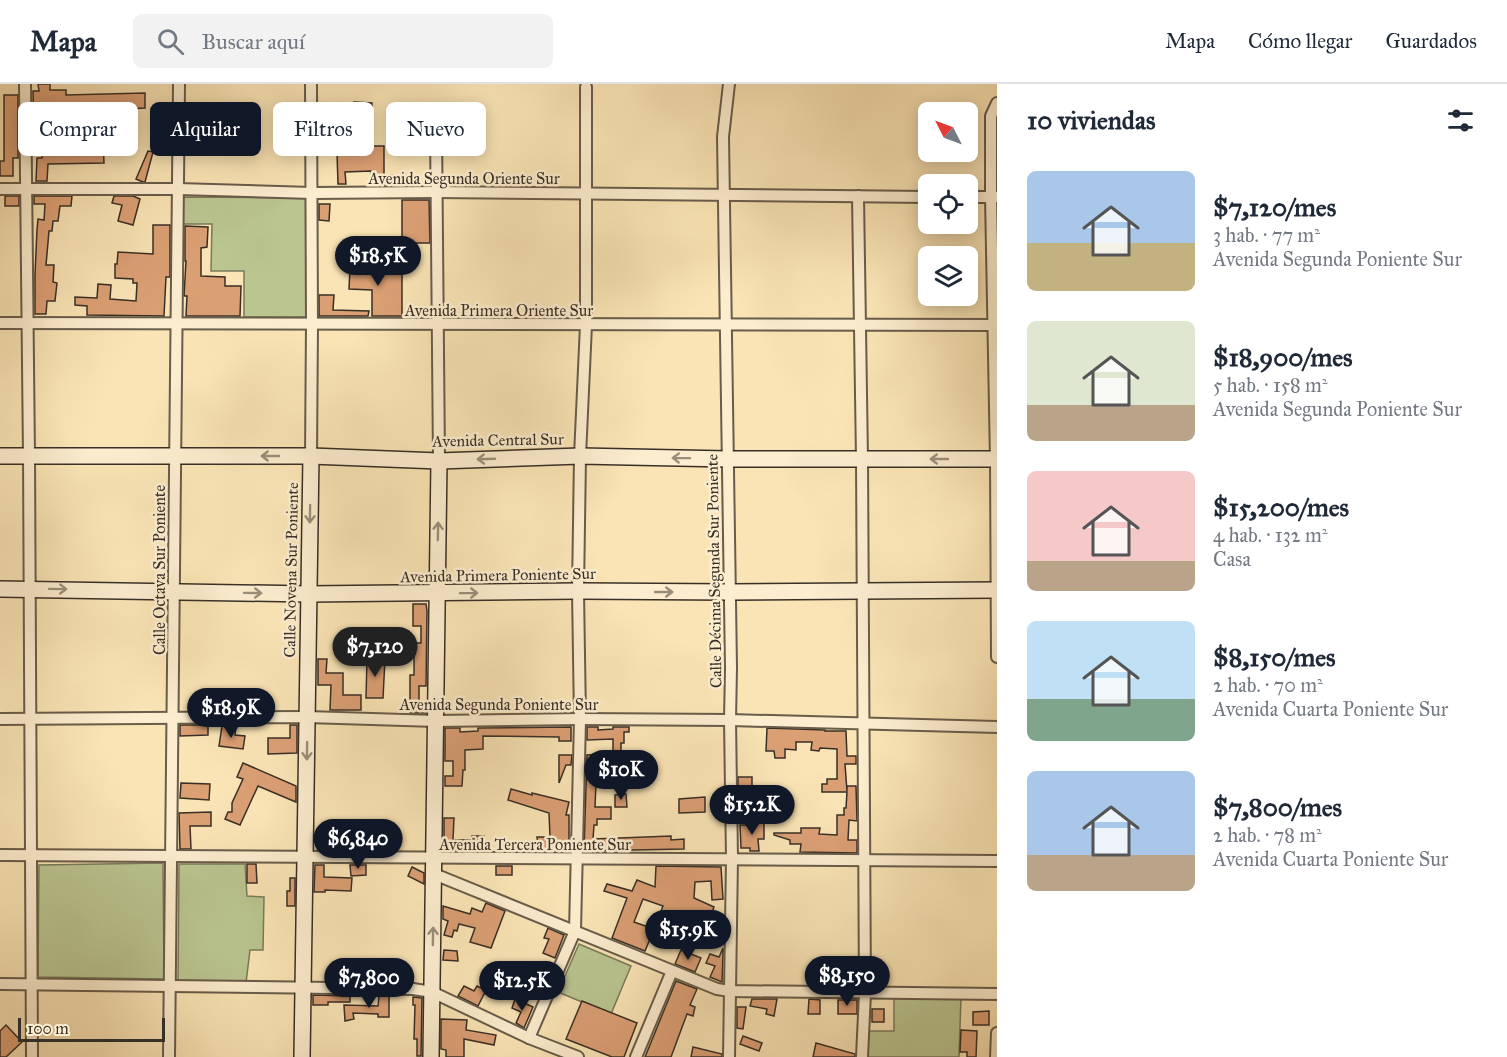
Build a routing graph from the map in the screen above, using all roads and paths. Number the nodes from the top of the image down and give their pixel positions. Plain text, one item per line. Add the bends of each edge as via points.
1 (25, 84) edge
2 (179, 84) edge
3 (311, 84) edge
4 (729, 84) edge
5 (586, 87) dead end
6 (997, 103) edge
7 (436, 156) edge
8 (0, 189) edge
9 (26, 189) junction
10 (178, 189) junction
11 (436, 192) junction
12 (312, 193) junction
13 (586, 193) junction
14 (724, 194) junction
15 (858, 196) junction
16 (918, 196) edge
17 (978, 197) edge
18 (994, 197) edge
19 (0, 323) edge
20 (27, 324) junction
21 (312, 324) junction
22 (176, 325) junction
23 (438, 325) junction
24 (586, 325) junction
25 (726, 325) junction
26 (860, 325) junction
27 (995, 325) edge
28 (0, 456) edge
29 (29, 456) junction
30 (175, 456) junction
31 (311, 456) junction
32 (580, 456) junction
33 (728, 459) junction
34 (862, 459) junction
35 (997, 459) edge
36 (439, 461) junction
37 (0, 589) edge
38 (29, 589) junction
39 (997, 590) edge
40 (173, 591) junction
41 (578, 591) junction
42 (863, 591) junction
43 (730, 592) junction
44 (438, 593) junction
45 (309, 594) junction
46 (997, 657) edge
47 (307, 717) junction
48 (29, 718) junction
49 (173, 718) junction
50 (0, 719) edge
51 (580, 719) junction
52 (730, 720) junction
53 (436, 721) junction
54 (863, 723) junction
55 (997, 727) edge
56 (0, 855) edge
57 (30, 855) junction
58 (171, 857) junction
59 (305, 857) junction
60 (434, 858) junction
61 (732, 859) junction
62 (577, 860) junction
63 (864, 861) junction
64 (997, 861) edge
65 (434, 874) junction
66 (575, 931) junction
67 (672, 970) junction
68 (0, 984) edge
69 (31, 985) junction
70 (170, 986) junction
71 (303, 988) junction
72 (730, 991) junction
73 (432, 992) junction
74 (865, 993) junction
75 (997, 994) edge
76 (997, 1033) edge
77 (529, 1038) junction
78 (572, 1056) edge
79 (32, 1057) edge
80 (169, 1057) edge
81 (302, 1057) edge
82 (431, 1057) edge
83 (636, 1057) edge
84 (729, 1057) edge
85 (861, 1057) edge
86 (996, 1057) edge

1 - 9 street
2 - 10 street, Calle Octava Sur Poniente
3 - 12 street, Calle Novena Sur Poniente
4 - 14 street, Calle Décima Segunda Sur Poniente via 723,138
5 - 13 street
6 - 18 street via 991,116
7 - 11 street
8 - 9 street, Avenida Segunda Oriente Sur
9 - 10 street, Avenida Segunda Oriente Sur
9 - 20 street
10 - 12 street, Avenida Segunda Oriente Sur
10 - 22 street, Calle Octava Sur Poniente
11 - 12 street, Avenida Segunda Oriente Sur
11 - 13 street, Avenida Segunda Oriente Sur
11 - 23 street
12 - 21 street, Calle Novena Sur Poniente
13 - 14 street, Avenida Segunda Oriente Sur
13 - 24 street
14 - 15 street, Avenida Segunda Oriente Sur
14 - 25 street, Calle Décima Segunda Sur Poniente
15 - 16 street, Avenida Segunda Oriente Sur
15 - 26 street
17 - 18 street
18 - 27 street
19 - 20 street, Avenida Primera Oriente Sur
20 - 22 street, Avenida Primera Oriente Sur
20 - 29 street
21 - 22 street, Avenida Primera Oriente Sur
21 - 23 street, Avenida Primera Oriente Sur
21 - 31 street, Calle Novena Sur Poniente
22 - 30 street, Calle Octava Sur Poniente
23 - 24 street, Avenida Primera Oriente Sur
23 - 36 street
24 - 25 street, Avenida Primera Oriente Sur
24 - 32 street
25 - 26 street, Avenida Primera Oriente Sur
25 - 33 street, Calle Décima Segunda Sur Poniente
26 - 27 street, Avenida Primera Oriente Sur
26 - 34 street
27 - 35 street
28 - 29 street, Avenida Central Sur
29 - 30 street, Avenida Central Sur
29 - 38 street
31 -> 30 street, Avenida Central Sur
30 - 40 street, Calle Octava Sur Poniente
31 - 36 street, Avenida Central Sur
31 -> 45 street, Calle Novena Sur Poniente
33 -> 32 street, Avenida Central Sur
32 -> 36 street, Avenida Central Sur
32 - 41 street
33 - 34 street, Avenida Central Sur
33 - 43 street, Calle Décima Segunda Sur Poniente
35 -> 34 street, Avenida Central Sur
34 - 42 street
35 - 39 street
44 -> 36 street
37 - 38 street, Avenida Primera Poniente Sur
38 -> 40 street, Avenida Primera Poniente Sur
38 - 48 street
39 - 42 street, Avenida Primera Poniente Sur
39 - 46 street
40 -> 45 street, Avenida Primera Poniente Sur
40 - 49 street, Calle Octava Sur Poniente
41 -> 43 street, Avenida Primera Poniente Sur
44 -> 41 street, Avenida Primera Poniente Sur
41 - 51 street
42 - 43 street, Avenida Primera Poniente Sur
42 - 54 street
43 - 52 street, Calle Décima Segunda Sur Poniente
44 - 45 street, Avenida Primera Poniente Sur
44 - 53 street
45 - 47 street, Calle Novena Sur Poniente
47 - 49 street, Avenida Segunda Poniente Sur
47 - 53 street, Avenida Segunda Poniente Sur
47 -> 59 street, Calle Novena Sur Poniente
48 - 49 street, Avenida Segunda Poniente Sur
48 - 50 street, Avenida Segunda Poniente Sur
48 - 57 street
49 - 58 street, Calle Octava Sur Poniente
51 - 52 street, Avenida Segunda Poniente Sur
51 - 53 street, Avenida Segunda Poniente Sur
51 - 62 street
52 - 54 street, Avenida Segunda Poniente Sur
52 - 61 street, Calle Décima Segunda Sur Poniente
53 - 60 street
54 - 55 street, Avenida Segunda Poniente Sur
54 - 63 street
56 - 57 street, Avenida Tercera Poniente Sur
57 - 58 street, Avenida Tercera Poniente Sur
57 - 69 street
58 - 59 street, Avenida Tercera Poniente Sur
58 - 70 street, Calle Octava Sur Poniente
59 - 60 street, Avenida Tercera Poniente Sur
59 - 71 street, Calle Novena Sur Poniente
60 - 62 street, Avenida Tercera Poniente Sur
60 - 65 street
61 - 62 street, Avenida Tercera Poniente Sur
61 - 63 street, Avenida Tercera Poniente Sur
61 - 72 street, Calle Décima Segunda Sur Poniente
62 - 66 street
63 - 64 street, Avenida Tercera Poniente Sur
63 - 74 street
65 - 66 street
73 -> 65 street
66 - 67 street
66 - 77 street
67 - 72 street
67 - 83 street
68 - 69 street
69 - 70 street
69 - 79 street
70 - 71 street
70 - 80 street, Calle Octava Sur Poniente
71 - 73 street
71 - 81 street, Calle Novena Sur Poniente
72 - 74 street
72 - 84 street, Calle Décima Segunda Sur Poniente
73 - 77 street
73 - 82 street
74 - 75 street
74 - 85 street
76 - 86 street
77 - 78 street

